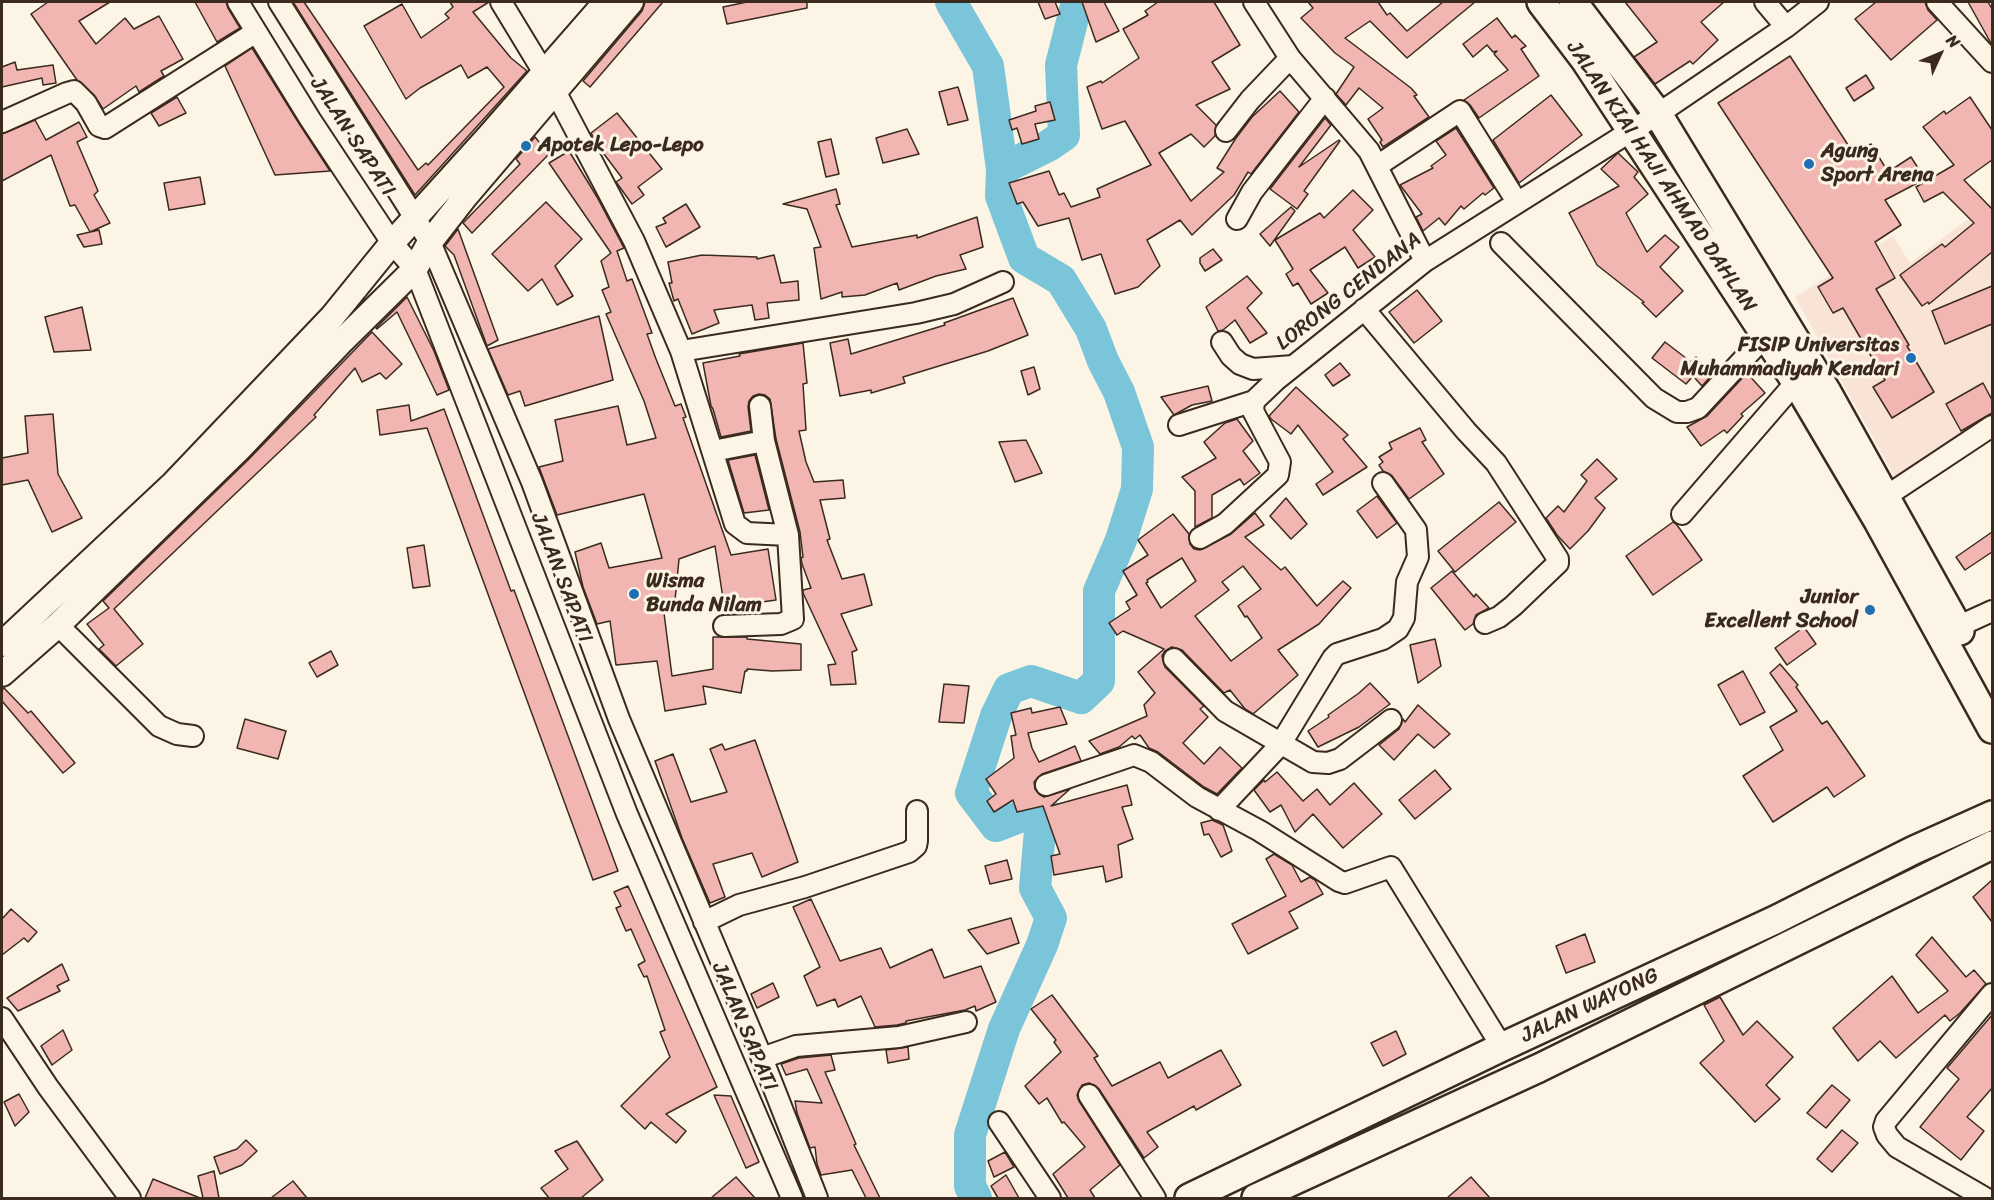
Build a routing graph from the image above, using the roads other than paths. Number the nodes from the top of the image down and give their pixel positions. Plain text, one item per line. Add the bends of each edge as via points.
1 (238, 2) edge
2 (279, 2) edge
3 (501, 2) edge
4 (606, 2) edge
5 (632, 2) edge
6 (1541, 2) edge
7 (1573, 2) edge
8 (1766, 2) edge
9 (1818, 2) edge
10 (1937, 2) edge
11 (1257, 3) edge
12 (1786, 27) junction
13 (256, 32) junction
14 (1290, 58) junction
15 (1992, 62) edge
16 (549, 82) junction
17 (1325, 98) junction
18 (1658, 114) junction
19 (2, 122) edge
20 (1632, 130) junction
21 (1226, 131) dead end
22 (1377, 166) junction
23 (1517, 202) junction
24 (415, 218) junction
25 (1237, 219) dead end
26 (430, 242) junction
27 (392, 243) junction
28 (1501, 243) dead end
29 (1425, 261) junction
30 (415, 269) junction
31 (1003, 282) dead end
32 (1364, 309) junction
33 (1766, 334) junction
34 (1222, 342) dead end
35 (681, 351) junction
36 (1293, 366) junction
37 (1797, 381) junction
38 (1254, 401) junction
39 (760, 406) dead end
40 (1179, 425) dead end
41 (1992, 426) edge
42 (764, 441) junction
43 (713, 451) junction
44 (1383, 483) dead end
45 (1885, 497) junction
46 (1682, 514) dead end
47 (788, 535) junction
48 (1200, 538) dead end
49 (1992, 611) edge
50 (1485, 623) dead end
51 (58, 625) junction
52 (724, 626) dead end
53 (1957, 627) junction
54 (2, 644) edge
55 (1174, 659) dead end
56 (2, 674) edge
57 (1992, 690) edge
58 (1391, 720) dead end
59 (1992, 729) edge
60 (193, 736) dead end
61 (1280, 745) junction
62 (1046, 785) dead end
63 (654, 803) junction
64 (1219, 810) junction
65 (917, 811) dead end
66 (627, 814) junction
67 (1992, 815) edge
68 (1992, 845) edge
69 (704, 922) junction
70 (1695, 957) junction
71 (1708, 984) junction
72 (1992, 994) edge
73 (2, 1018) edge
74 (966, 1022) dead end
75 (1502, 1047) junction
76 (762, 1058) junction
77 (1089, 1095) dead end
78 (999, 1122) dead end
79 (129, 1198) edge
80 (792, 1198) edge
81 (817, 1198) edge
82 (1050, 1198) edge
83 (1155, 1198) edge
84 (1189, 1198) edge
85 (1256, 1198) edge
86 (1985, 1198) edge

1 - 13 street, JALAN SAPATI
2 - 24 street, JALAN SAPATI
3 - 16 street
4 - 16 street
5 - 16 street
6 - 20 main road, JALAN KIAI HAJI AHMAD DAHLAN
7 - 18 main road, JALAN KIAI HAJI AHMAD DAHLAN
8 - 12 street
9 - 12 street, LORONG CENDANA
10 - 15 street
11 - 14 street
12 - 18 street, LORONG CENDANA
13 - 19 street via 105,128 99,126 74,91
13 - 27 street, JALAN SAPATI
14 - 17 street
14 - 21 street
16 - 24 street
16 - 26 street
16 - 35 street via 634,241
17 - 22 street
17 - 25 street via 1252,192
18 - 20 street, LORONG CENDANA
18 - 45 main road, JALAN KIAI HAJI AHMAD DAHLAN via 1827,392
20 - 23 street, LORONG CENDANA
20 - 33 main road, JALAN KIAI HAJI AHMAD DAHLAN
22 - 23 street via 1460,111
22 - 29 street
23 - 29 street, LORONG CENDANA
24 - 26 street, JALAN SAPATI
24 - 27 street
26 - 30 street
26 - 63 street, JALAN SAPATI via 532,482
27 - 30 street, JALAN SAPATI
27 - 54 street via 332,317 173,484
28 - 33 street via 1654,398 1677,412 1698,408
29 - 32 street, LORONG CENDANA
30 - 51 street via 238,450
30 - 66 street, JALAN SAPATI
31 - 35 street via 954,304 916,313
32 - 36 street, LORONG CENDANA
32 - 50 street via 1496,463 1558,559 1513,606
33 - 37 main road, JALAN KIAI HAJI AHMAD DAHLAN
34 - 36 street via 1240,364 1253,369
35 - 43 street
36 - 38 street, LORONG CENDANA
37 - 46 street
37 - 59 main road, JALAN KIAI HAJI AHMAD DAHLAN
38 - 40 street
38 - 48 street via 1254,414 1280,462 1278,475 1225,524
39 - 42 street
41 - 45 street
42 - 43 street
42 - 47 street
43 - 47 street via 735,524 747,533
44 - 61 street via 1416,530 1418,557 1407,582 1404,618 1383,639 1333,658
45 - 53 main road, JALAN KIAI HAJI AHMAD DAHLAN
47 - 52 street via 793,619 781,624
49 - 53 street
51 - 56 street
51 - 60 street via 159,726
53 - 57 main road, JALAN KIAI HAJI AHMAD DAHLAN
55 - 61 street via 1225,711
58 - 61 street via 1340,759 1328,763 1313,762
61 - 64 street
62 - 64 street via 1134,755 1151,762
63 - 66 street
63 - 69 street, JALAN SAPATI
64 - 75 street via 1345,883 1393,869
65 - 69 street via 917,841 909,852 805,888 739,905
66 - 80 street, JALAN SAPATI
67 - 70 main road, JALAN WAYONG
68 - 71 main road, JALAN WAYONG
69 - 76 street, JALAN SAPATI
70 - 71 main road
70 - 75 main road, JALAN WAYONG
71 - 85 main road, JALAN WAYONG via 1539,1068
72 - 86 street via 1884,1127 1897,1147
73 - 79 street
74 - 76 street via 899,1037 796,1046
75 - 84 main road, JALAN WAYONG
76 - 81 street, JALAN SAPATI
77 - 83 street
78 - 82 street

